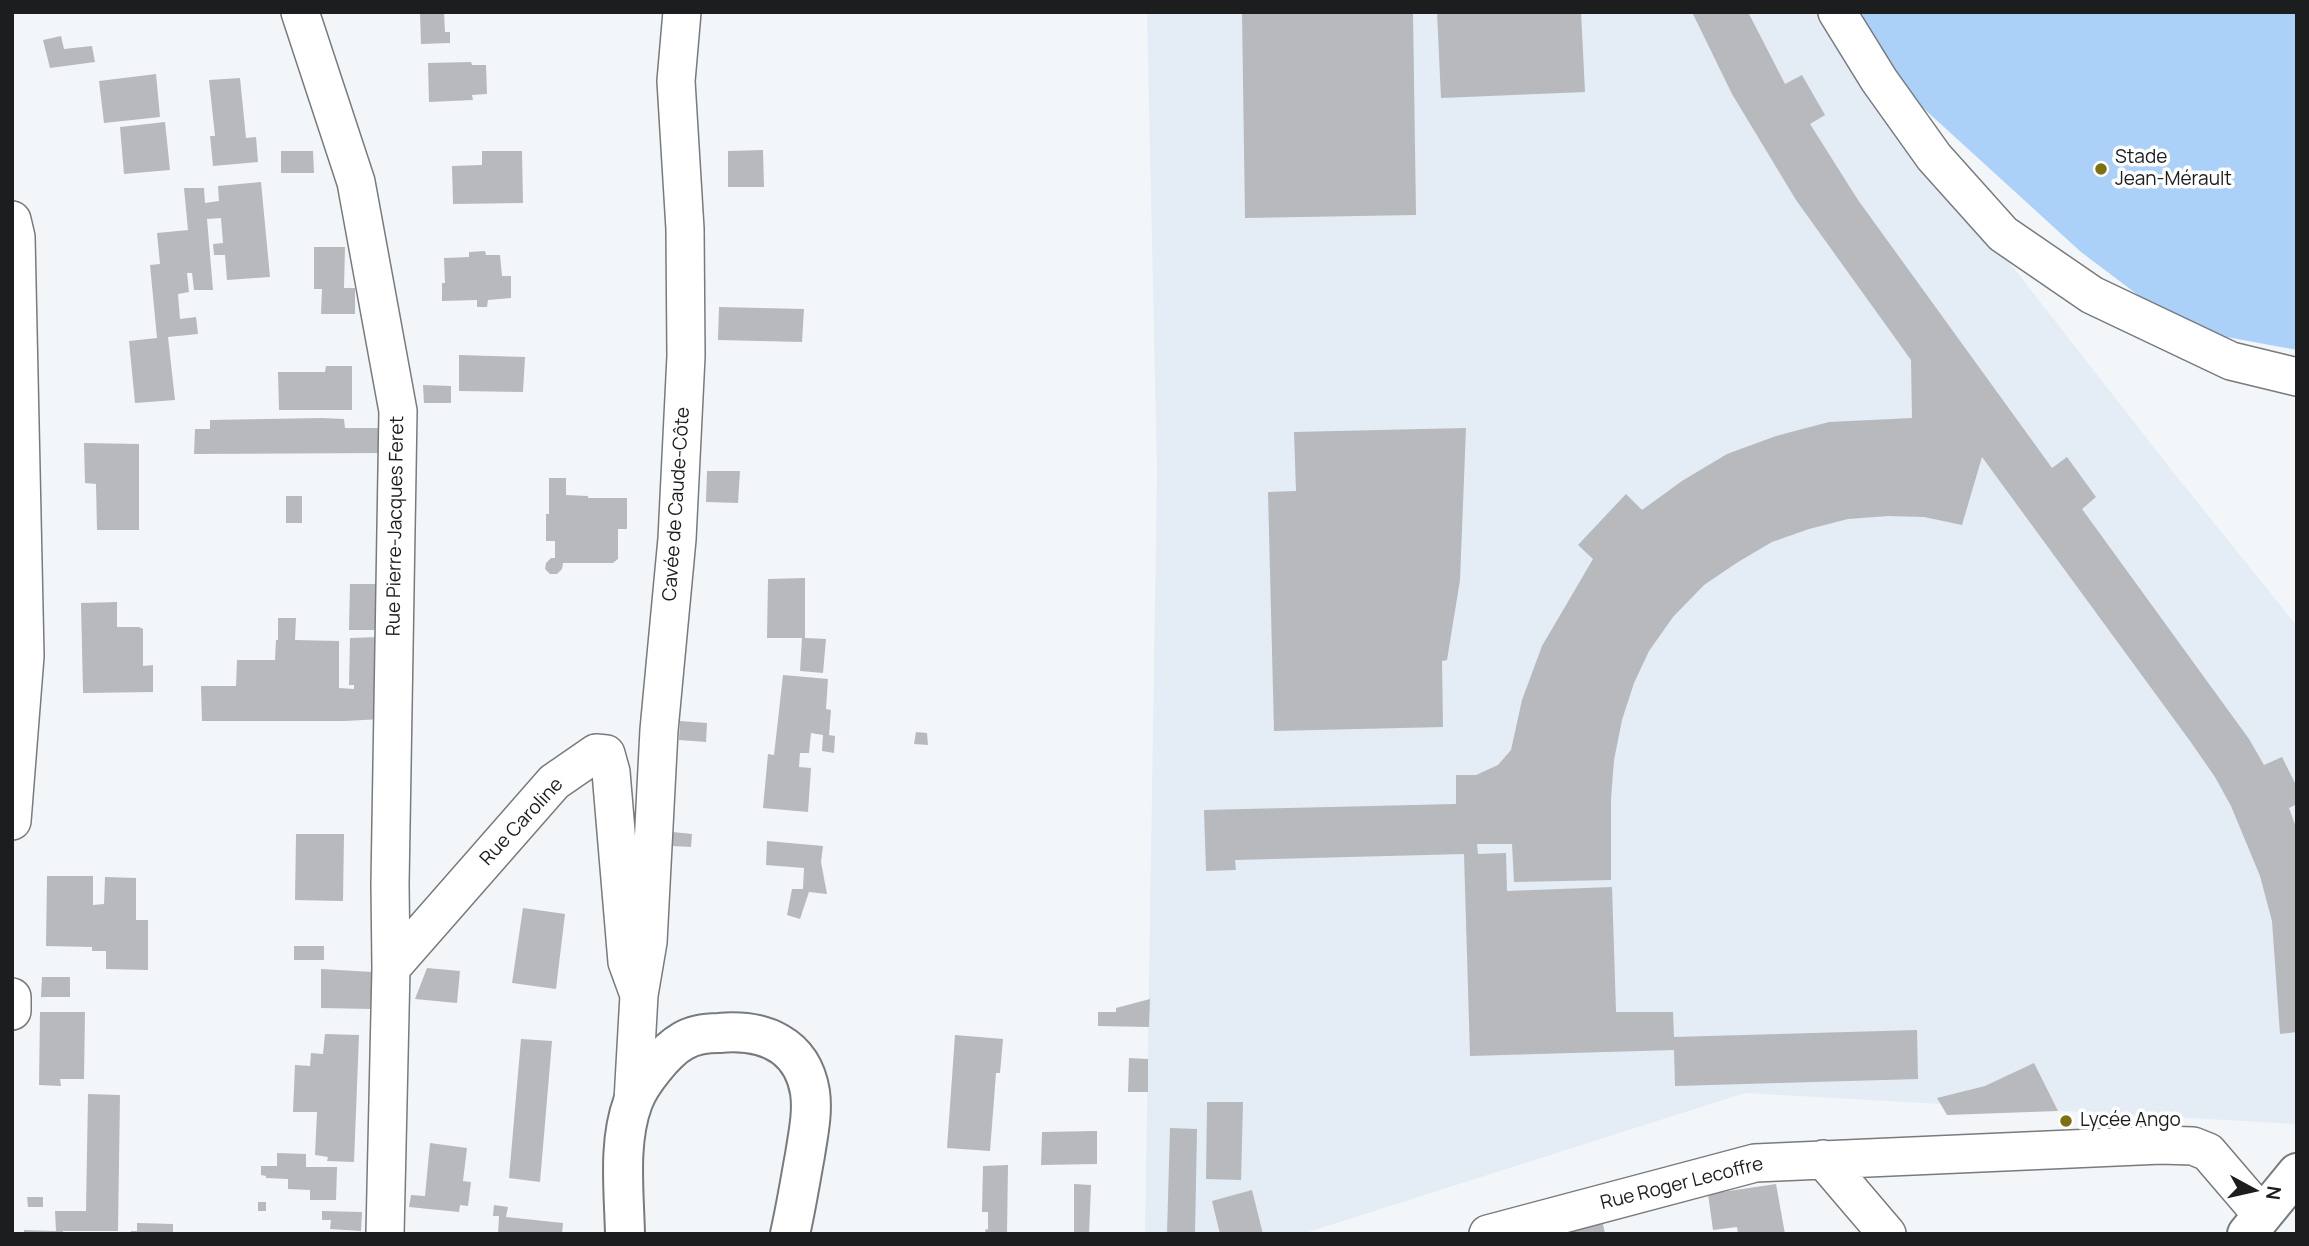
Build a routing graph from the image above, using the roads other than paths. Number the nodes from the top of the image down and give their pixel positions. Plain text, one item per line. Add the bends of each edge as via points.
1 (300, 12) edge
2 (682, 12) edge
3 (1837, 12) edge
4 (14, 233) edge
5 (2297, 377) edge
6 (12, 821) edge
7 (391, 968) junction
8 (639, 995) junction
9 (12, 997) edge
10 (12, 1004) edge
11 (12, 1011) edge
12 (641, 1088) junction
13 (1823, 1159) junction
14 (2297, 1173) edge
15 (2254, 1224) edge
16 (385, 1234) edge
17 (625, 1234) edge
18 (790, 1234) edge
19 (1488, 1234) edge
20 (1887, 1234) edge

1 - 7 street, Rue Pierre-Jacques Feret via 356,182 398,411
2 - 8 street, Cavée de Caude-Côte via 676,81 687,356 648,942
3 - 5 street via 1934,157 2003,234 2092,295 2231,361
4 - 6 street via 24,656
7 - 8 street, Rue Caroline via 554,782 596,753 606,754 627,961
7 - 16 street
8 - 12 street, Rue Caroline
9 - 10 street
10 - 11 street
12 - 17 main road via 625,1136
12 - 18 main road via 665,1056 684,1041 707,1034 753,1032 795,1055 805,1072 811,1122
13 - 15 street, Rue Roger Lecoffre via 2193,1146 2208,1152
13 - 19 street, Rue Roger Lecoffre via 1755,1163
13 - 20 street
14 - 15 main road

